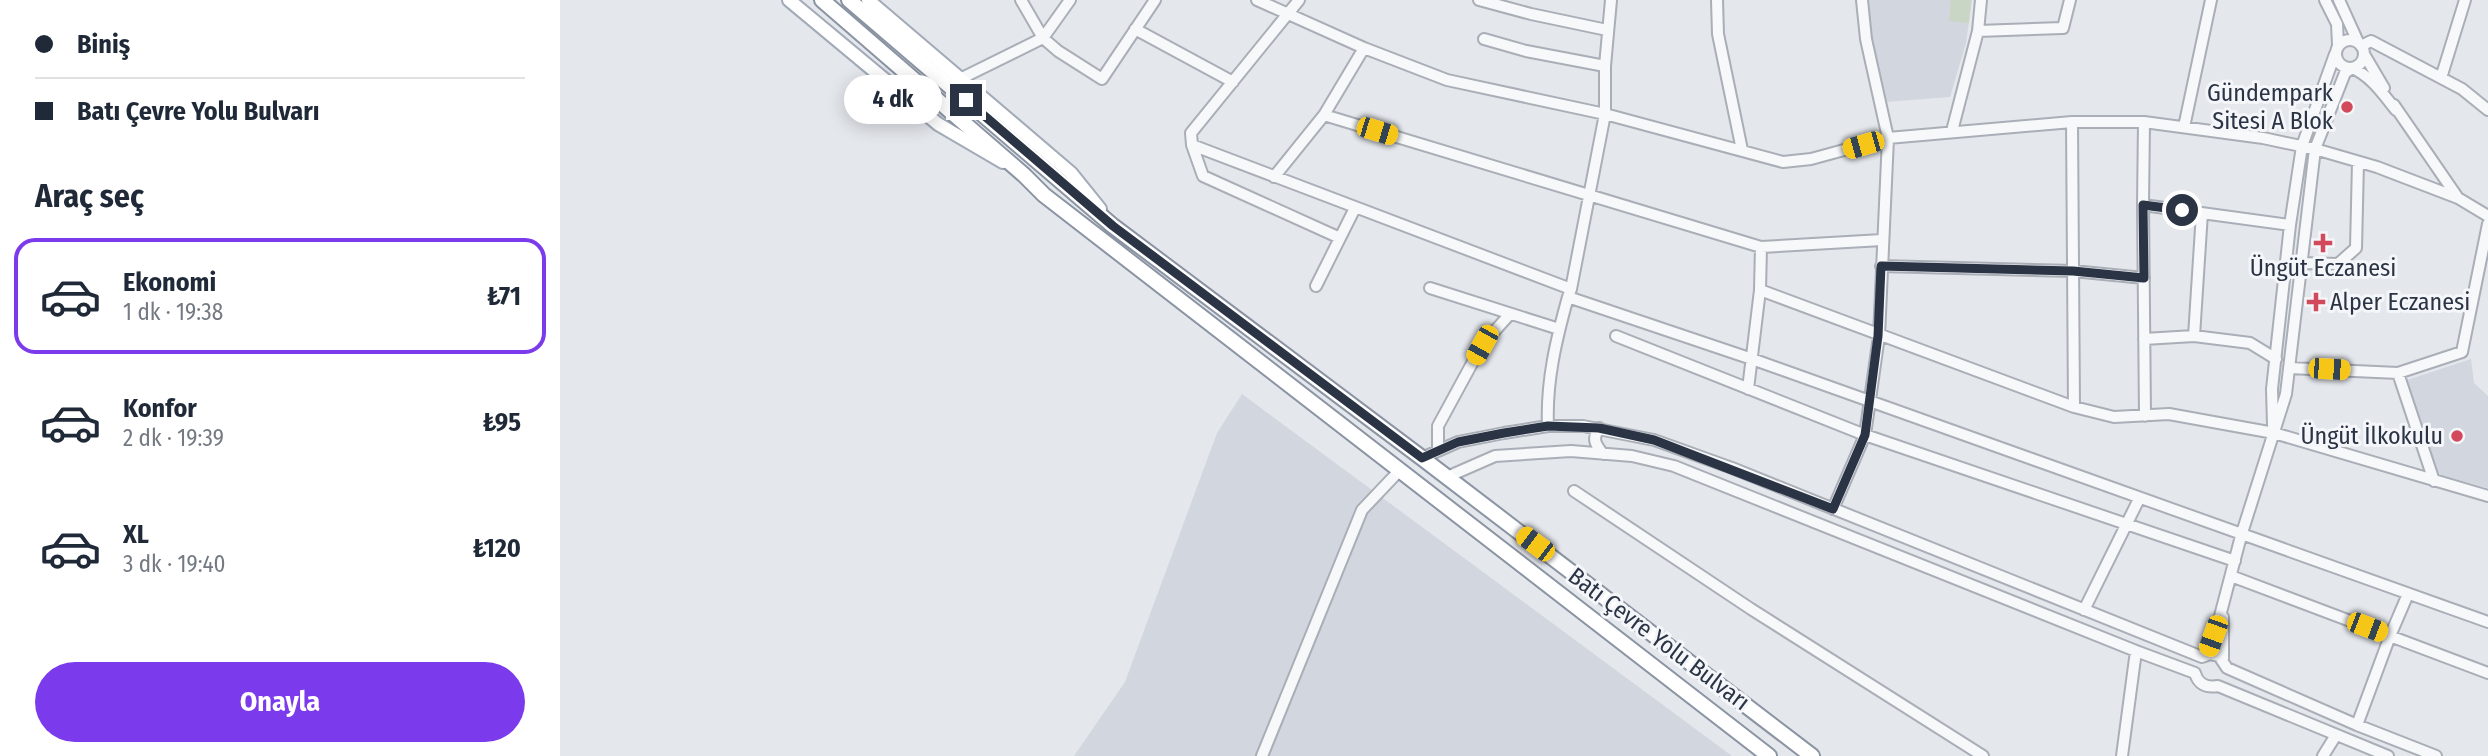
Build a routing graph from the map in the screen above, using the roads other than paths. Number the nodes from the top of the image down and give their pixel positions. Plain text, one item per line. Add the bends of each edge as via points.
1 (789, 0) edge
2 (822, 0) edge
3 (849, 0) edge
4 (868, 0) edge
5 (1021, 0) edge
6 (1070, 0) edge
7 (1155, 0) edge
8 (1257, 0) edge
9 (1299, 0) edge
10 (1479, 0) edge
11 (1611, 0) edge
12 (1717, 0) edge
13 (1862, 0) edge
14 (1981, 0) edge
15 (2070, 0) edge
16 (2211, 0) edge
17 (2325, 0) edge
18 (2339, 0) edge
19 (2465, 0) edge
20 (1289, 14) junction
21 (1135, 29) junction
22 (1607, 30) junction
23 (1979, 31) junction
24 (1043, 38) junction
25 (1485, 39) dead end
26 (2361, 47) junction
27 (1364, 48) junction
28 (2337, 50) junction
29 (1605, 66) junction
30 (2352, 68) junction
31 (962, 78) junction
32 (2441, 78) junction
33 (1233, 82) junction
34 (2396, 110) junction
35 (2488, 110) edge
36 (1605, 114) junction
37 (1324, 115) junction
38 (2072, 122) junction
39 (2144, 122) junction
40 (2184, 127) junction
41 (1952, 131) junction
42 (1888, 138) junction
43 (1192, 145) junction
44 (2302, 146) junction
45 (2315, 149) junction
46 (1742, 150) junction
47 (2358, 162) junction
48 (1024, 174) junction
49 (1274, 177) junction
50 (1590, 196) junction
51 (2458, 198) junction
52 (2143, 205) junction
53 (1355, 208) junction
54 (2202, 213) junction
55 (2488, 216) edge
56 (2488, 224) edge
57 (2290, 225) junction
58 (1113, 226) junction
59 (1340, 238) junction
60 (1882, 240) junction
61 (1761, 247) junction
62 (2302, 263) junction
63 (1881, 266) junction
64 (2073, 271) junction
65 (2144, 278) junction
66 (1316, 286) dead end
67 (1430, 288) dead end
68 (1760, 290) junction
69 (1569, 293) junction
70 (1510, 314) junction
71 (1559, 329) junction
72 (1616, 335) dead end
73 (1878, 336) junction
74 (2194, 336) junction
75 (2144, 339) junction
76 (1752, 359) junction
77 (2276, 359) junction
78 (2289, 368) junction
79 (2398, 373) junction
80 (1748, 389) junction
81 (1871, 402) junction
82 (2074, 407) junction
83 (2146, 416) junction
84 (1548, 426) junction
85 (1599, 428) junction
86 (2274, 433) junction
87 (1865, 435) junction
88 (1438, 451) junction
89 (1603, 453) junction
90 (1422, 458) junction
91 (1400, 470) junction
92 (1447, 477) junction
93 (2434, 481) junction
94 (1574, 491) dead end
95 (2488, 496) edge
96 (2139, 499) junction
97 (1833, 509) junction
98 (2126, 524) junction
99 (2241, 536) junction
100 (2235, 561) junction
101 (2231, 576) junction
102 (2408, 594) junction
103 (2223, 606) junction
104 (2084, 610) junction
105 (2488, 622) edge
106 (2390, 636) junction
107 (2136, 651) junction
108 (2204, 656) junction
109 (2225, 664) junction
110 (2195, 673) junction
111 (2488, 673) edge
112 (2218, 686) junction
113 (2357, 726) junction
114 (2336, 735) junction
115 (1262, 756) edge
116 (1769, 756) edge
117 (1812, 756) edge
118 (1983, 756) edge
119 (2122, 756) edge
120 (2323, 756) edge
121 (2388, 756) edge
122 (2436, 756) edge

1 - 48 main road via 938,124
2 - 48 highway, Batı Çevre Yolu Bulvarı
3 - 58 highway, Batı Çevre Yolu Bulvarı
4 - 31 main road
5 - 24 street
6 - 24 street
7 - 21 street
8 - 20 street
9 - 20 street
10 - 22 street
11 - 22 street
12 - 46 street via 1718,34
13 - 42 street
14 - 23 street
15 - 23 street via 2063,28
16 - 40 street
17 - 28 street via 2337,24
18 - 26 street
19 - 32 street
20 - 27 street
20 - 33 street
21 - 24 street via 1102,79
21 - 33 street
22 - 29 street
23 - 41 street
24 - 31 street
25 - 29 street
26 - 28 street via 2350,39
26 - 30 street via 2361,63
26 - 32 street via 2371,41 2380,44
26 - 34 street
27 - 36 street via 1447,80
27 - 37 street
28 - 30 street via 2336,59
28 - 44 street
29 - 36 street
30 - 34 street via 2376,85
30 - 45 street via 2344,73
31 - 58 main road via 1071,173
32 - 35 street
33 - 43 street via 1191,133
34 - 51 street
36 - 46 street
36 - 50 street
37 - 49 street
37 - 50 street
38 - 39 street
38 - 41 street
38 - 64 street
39 - 40 street
39 - 52 street
40 - 44 street
41 - 42 street
42 - 46 street via 1783,162
42 - 60 street
43 - 49 street
43 - 59 street via 1203,176
44 - 45 street
44 - 57 street
45 - 47 street
45 - 62 street
47 - 51 street
47 - 62 street via 2356,248 2338,264
48 - 91 highway, Batı Çevre Yolu Bulvarı via 1044,195
49 - 53 street
50 - 61 street
50 - 69 street
51 - 55 street
52 - 54 street
52 - 65 street
53 - 59 street
53 - 69 street
54 - 57 street
54 - 74 street
56 - 79 street via 2462,352
57 - 77 street
58 - 90 highway, Batı Çevre Yolu Bulvarı
59 - 66 street
60 - 61 street
60 - 63 street
61 - 68 street
62 - 78 street
63 - 64 street
63 - 73 street
64 - 65 street
64 - 82 street
65 - 75 street
67 - 70 street
68 - 73 street
68 - 76 street
69 - 71 street
69 - 76 street
70 - 71 street
70 - 88 street via 1482,345 1438,426
71 - 84 street via 1546,396
72 - 80 street
73 - 81 street
73 - 82 street
74 - 75 street
74 - 77 street via 2250,343
75 - 83 street
76 - 80 street
76 - 81 street
77 - 86 street
78 - 79 street
78 - 86 street
79 - 93 street
80 - 87 street
81 - 87 street
81 - 96 street
82 - 83 street via 2114,417
83 - 86 street via 2169,414
84 - 85 street
84 - 88 street via 1458,442
85 - 89 street via 1594,435
85 - 97 street via 1654,440
86 - 93 street
86 - 99 street
87 - 97 street
87 - 98 street
88 - 90 street
89 - 92 street via 1495,456
89 - 107 street via 1674,466
90 - 92 highway, Batı Çevre Yolu Bulvarı
91 - 115 street via 1362,510
91 - 116 highway, Batı Çevre Yolu Bulvarı
92 - 117 highway, Batı Çevre Yolu Bulvarı
93 - 95 street
94 - 118 street
96 - 98 street
96 - 99 street
97 - 104 street
98 - 100 street
98 - 104 street
99 - 100 street
99 - 102 street
100 - 101 street
101 - 103 street
101 - 106 street
102 - 105 street
102 - 106 street
103 - 108 street
103 - 109 street
104 - 108 street
106 - 111 street
106 - 113 street
107 - 110 street
107 - 119 street
108 - 109 street via 2215,655
108 - 110 street
109 - 112 street via 2226,677
109 - 113 street
110 - 112 street via 2205,686
112 - 114 street
113 - 122 street
114 - 120 street
114 - 121 street

